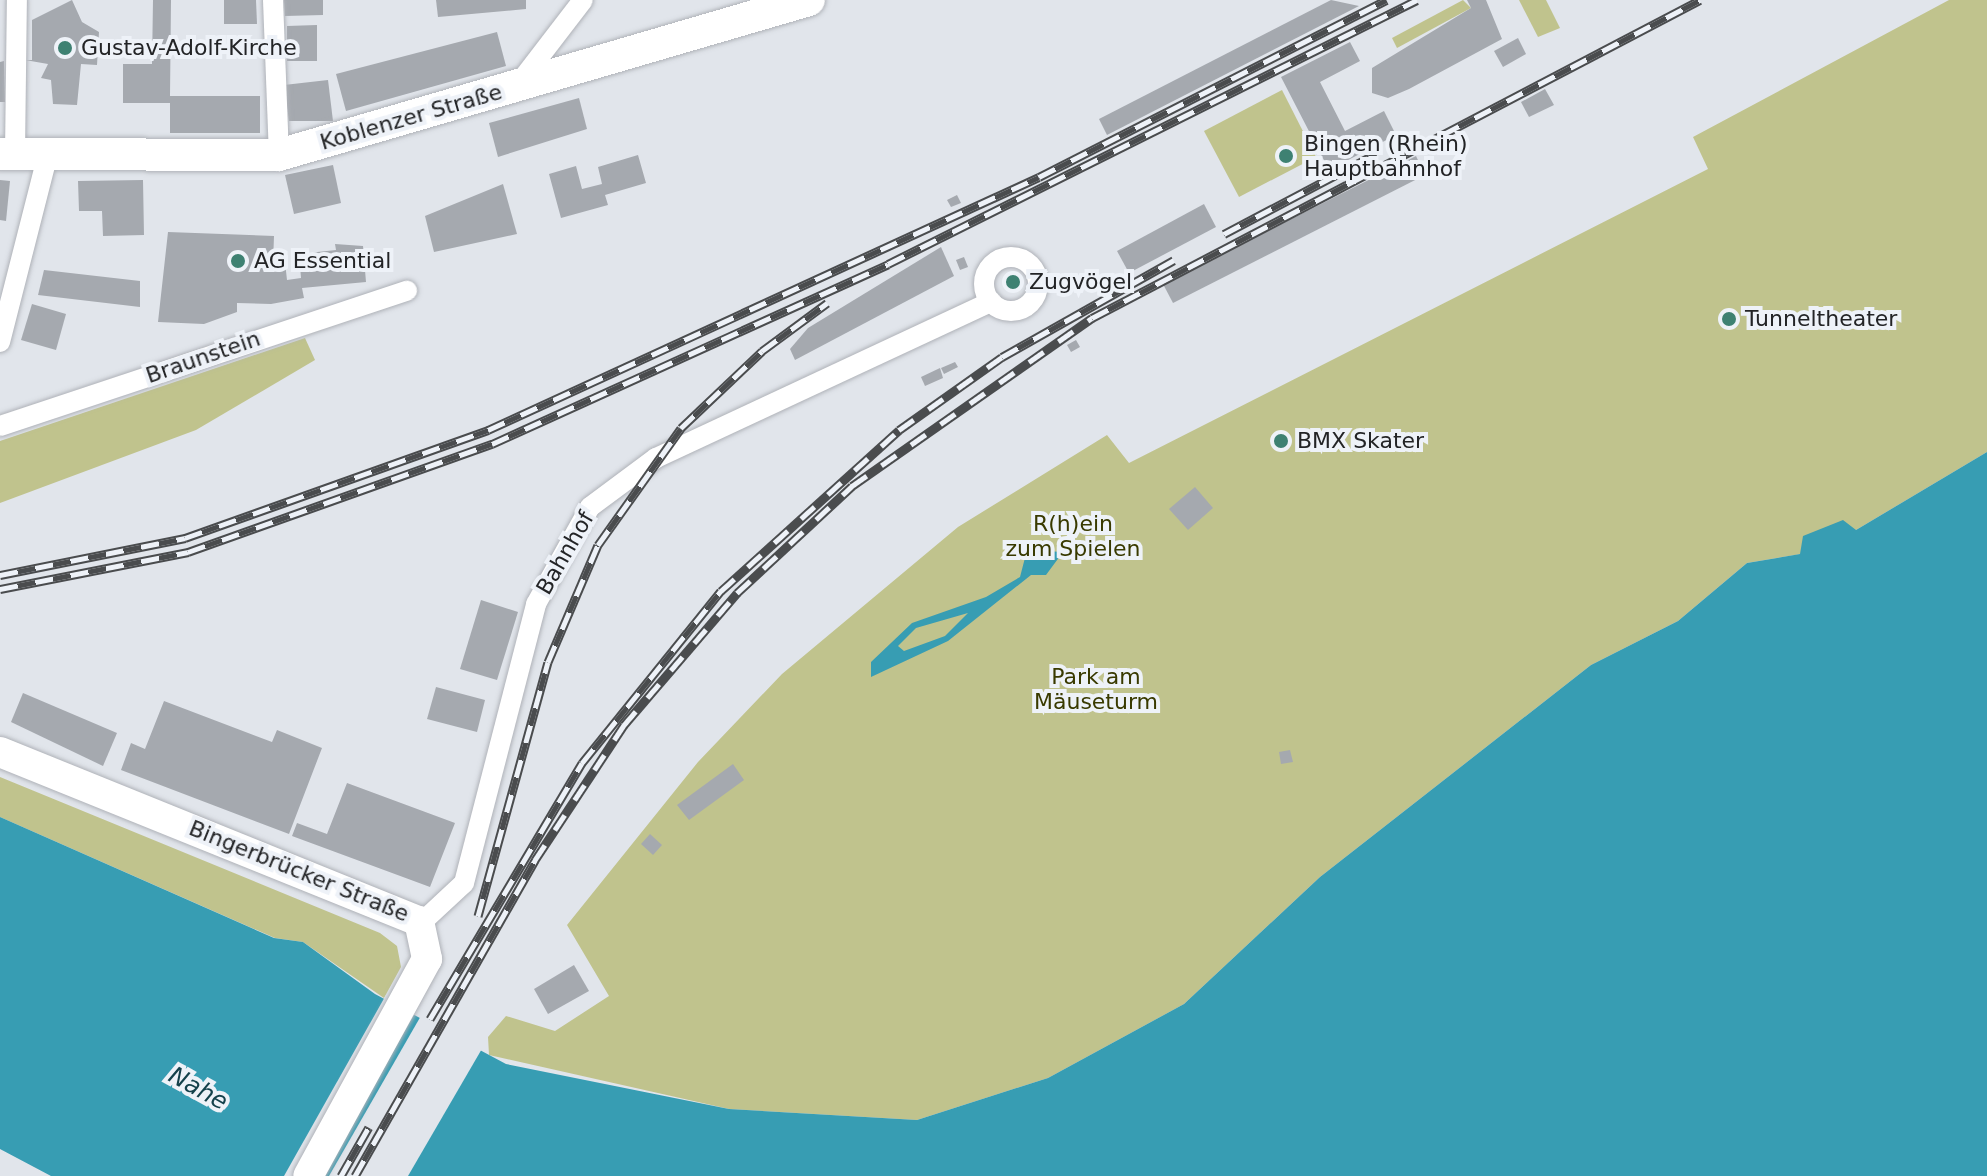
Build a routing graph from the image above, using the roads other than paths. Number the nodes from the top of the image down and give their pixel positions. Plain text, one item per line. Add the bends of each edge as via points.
1 (17, 0) edge
2 (273, 0) edge
3 (583, 0) edge
4 (809, 0) edge
5 (517, 86) junction
6 (8, 154) edge
7 (48, 154) junction
8 (279, 155) junction
9 (407, 291) dead end
10 (991, 302) dead end
11 (0, 342) edge
12 (0, 426) edge
13 (0, 752) edge
14 (420, 924) junction
15 (308, 1176) edge

1 - 6 street
2 - 8 street
3 - 5 street
4 - 5 main road, Koblenzer Straße
5 - 8 main road, Koblenzer Straße
6 - 7 main road, Koblenzer Straße
7 - 8 main road, Koblenzer Straße
7 - 11 street
9 - 12 street, Braunstein
10 - 14 street, Bahnhof via 656,458 590,507 536,604 464,883
13 - 14 main road, Bingerbrücker Straße via 404,910
14 - 15 main road, Bingerbrücker Straße via 428,952

